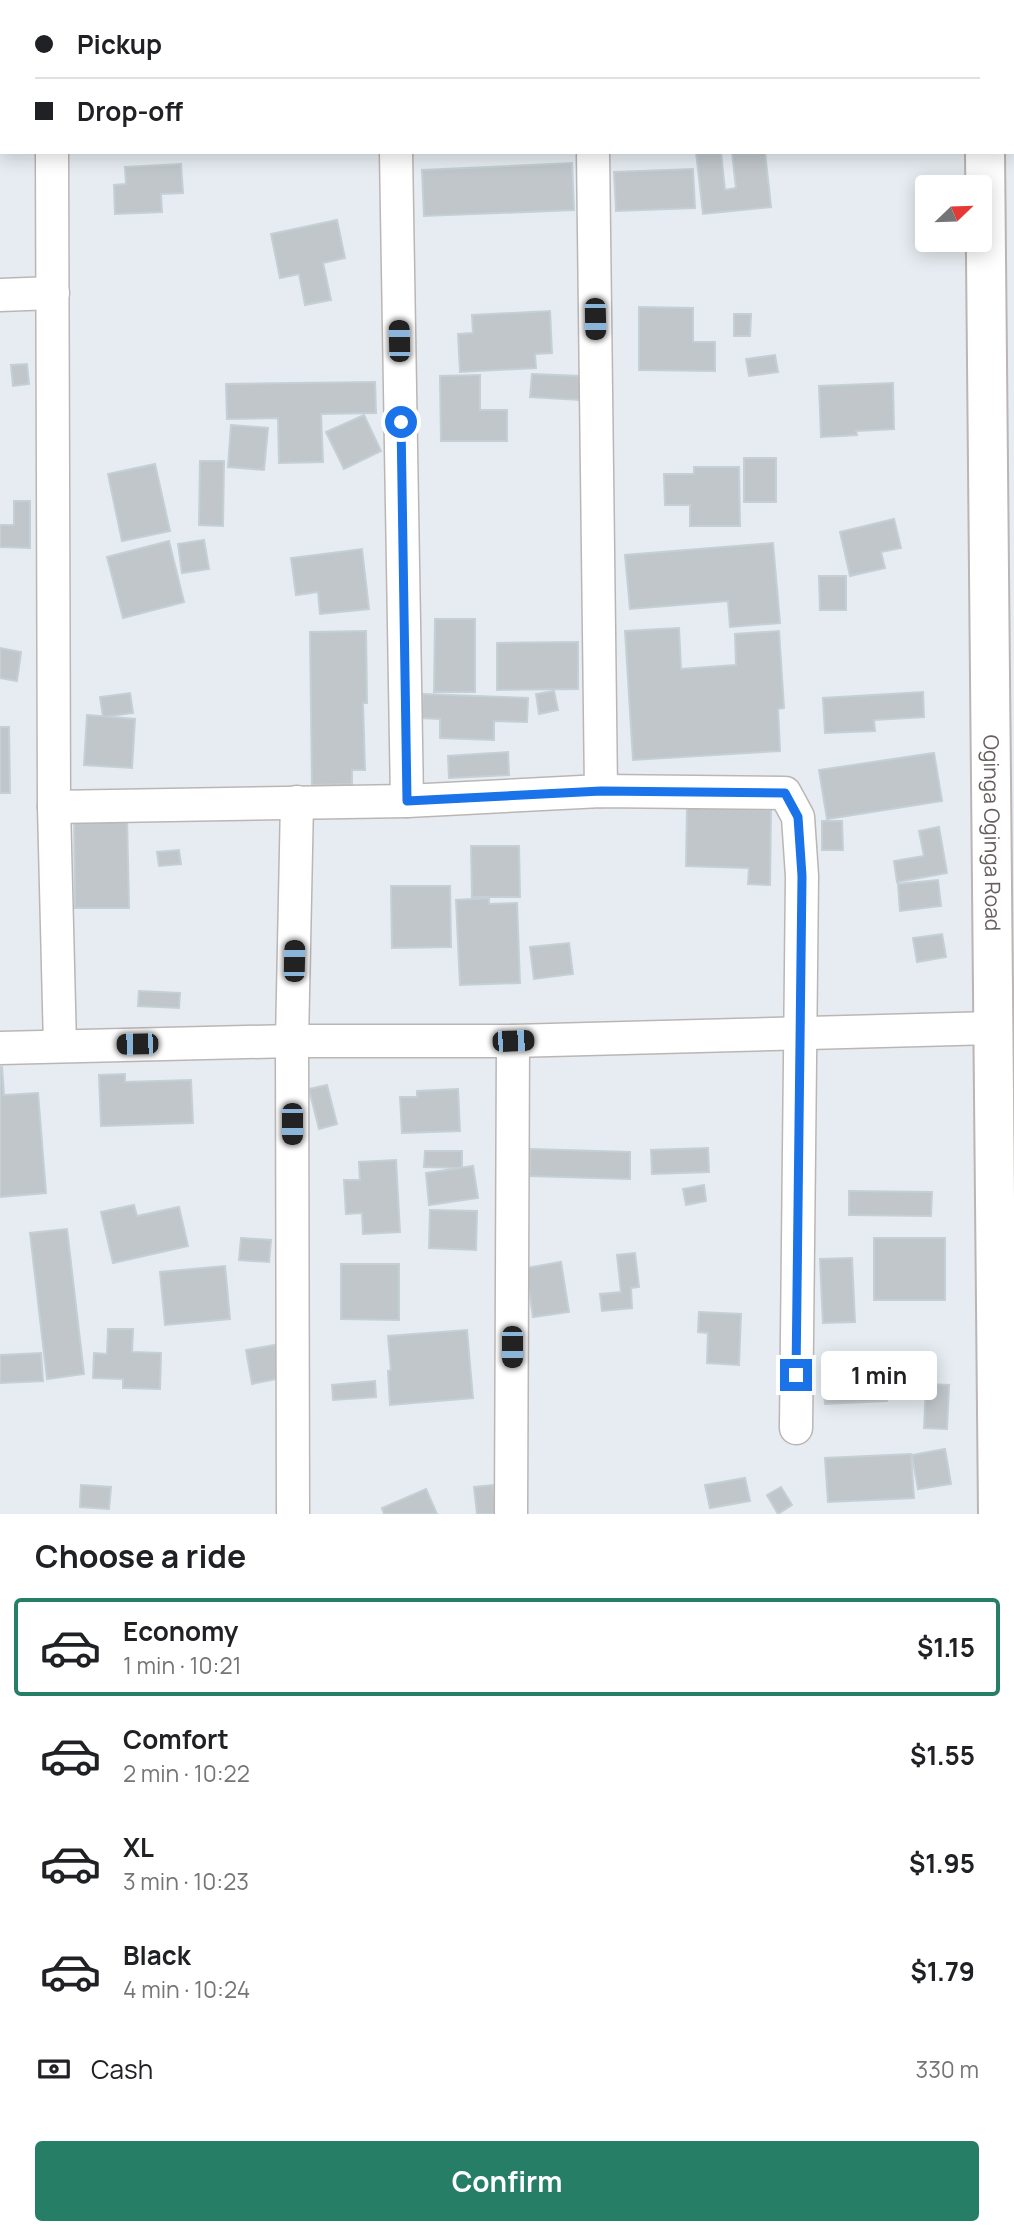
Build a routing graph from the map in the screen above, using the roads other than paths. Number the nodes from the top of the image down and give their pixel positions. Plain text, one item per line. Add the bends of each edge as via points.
1 (52, 154) edge
2 (396, 154) edge
3 (593, 154) edge
4 (985, 154) edge
5 (53, 293) junction
6 (0, 295) edge
7 (601, 791) junction
8 (407, 801) junction
9 (297, 802) junction
10 (54, 807) junction
11 (993, 1028) junction
12 (799, 1032) junction
13 (292, 1041) junction
14 (513, 1041) junction
15 (60, 1046) junction
16 (0, 1048) edge
17 (796, 1428) dead end
18 (293, 1514) edge
19 (511, 1514) edge
20 (998, 1514) edge

1 - 5 street
2 - 8 street
3 - 7 street
4 - 11 street, Oginga Oginga Road
5 - 6 street
5 - 10 street
7 - 8 street
7 - 12 street via 785,793 798,817 802,876
8 - 9 street
9 - 10 street
9 - 13 street
10 - 15 street
11 - 12 street
11 - 20 street, Oginga Oginga Road
12 - 14 street
12 - 17 street
13 - 14 street
13 - 15 street
13 - 18 street
14 - 19 street
15 - 16 street

